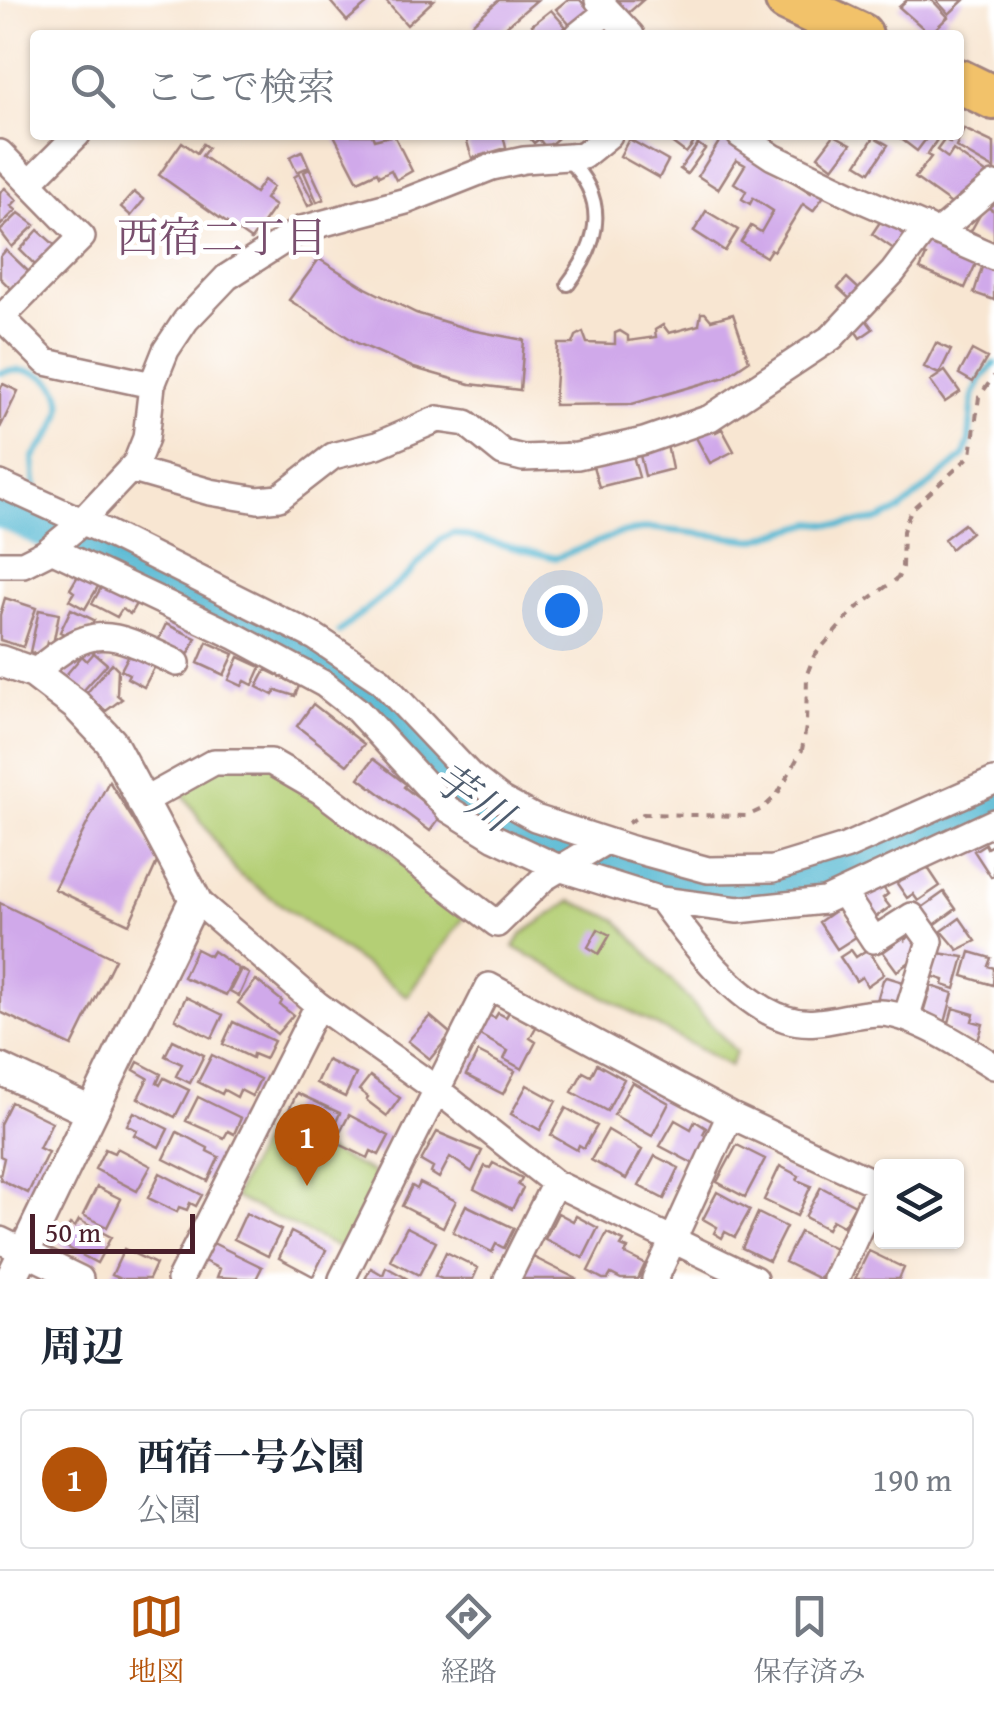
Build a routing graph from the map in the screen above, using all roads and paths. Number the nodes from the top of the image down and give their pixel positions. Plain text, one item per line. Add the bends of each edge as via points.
1 (787, 0) edge
2 (603, 6) edge
3 (582, 30) edge
4 (626, 30) edge
5 (850, 30) edge
6 (964, 83) edge
7 (994, 98) edge
8 (72, 140) edge
9 (603, 140) edge
10 (748, 140) edge
11 (0, 153) edge
12 (566, 158) junction
13 (29, 183) junction
14 (994, 185) edge
15 (934, 229) junction
16 (994, 256) edge
17 (568, 284) dead end
18 (1, 317) edge
19 (994, 376) edge
20 (152, 385) junction
21 (130, 469) junction
22 (0, 484) edge
23 (78, 525) junction
24 (52, 548) junction
25 (0, 564) edge
26 (0, 661) edge
27 (177, 663) dead end
28 (34, 673) junction
29 (994, 781) edge
30 (140, 803) junction
31 (994, 822) edge
32 (599, 844) junction
33 (564, 866) junction
34 (843, 893) junction
35 (195, 900) junction
36 (660, 900) junction
37 (318, 1005) junction
38 (906, 1018) junction
39 (994, 1036) edge
40 (990, 1064) edge
41 (0, 1069) edge
42 (436, 1089) junction
43 (92, 1112) junction
44 (730, 1114) junction
45 (555, 1183) junction
46 (671, 1239) junction
47 (12, 1257) edge
48 (660, 1275) edge
49 (80, 1279) edge
50 (180, 1279) edge
51 (342, 1279) edge
52 (507, 1279) edge
53 (754, 1279) edge
54 (836, 1279) edge

1 - 5 highway
2 - 3 street
2 - 4 street
6 - 7 highway
8 - 13 street
9 - 12 street via 589,153
10 - 15 street
11 - 13 street
12 - 17 lane via 596,207 589,253
12 - 20 street via 492,167 290,236 218,285 172,339
13 - 18 street via 82,237
14 - 15 street
15 - 16 street
15 - 21 street via 832,337 710,418 644,441 577,456 522,458 503,453 461,421 438,419 337,454 279,498 258,500
18 - 20 street via 46,362
19 - 32 path via 979,397 971,455 906,519 898,578 854,610 810,664 804,741 778,795 746,816 638,815
20 - 21 street via 144,446
21 - 23 street
22 - 23 street
23 - 24 street
23 - 32 street via 271,613 343,654 392,691 494,794
24 - 25 street via 30,562
24 - 33 street via 324,684 448,808 508,844
26 - 28 street
27 - 28 street via 121,636 99,634 62,649
28 - 30 street via 111,742
29 - 32 street via 845,848 773,869 695,868
30 - 33 street via 214,762 270,762 321,791 498,924
30 - 35 street
31 - 34 street
32 - 33 street
33 - 36 street
34 - 36 street via 746,910
34 - 38 street via 874,940 912,916 930,942
35 - 37 street
35 - 43 street
36 - 38 street via 733,984 771,1014 803,1023 875,1013
37 - 42 street
37 - 50 street
38 - 40 street
39 - 40 street
41 - 43 street
42 - 44 street via 489,986
42 - 45 street
42 - 51 street
43 - 47 street
44 - 46 street
44 - 54 street via 879,1185
45 - 46 street
45 - 52 street
46 - 48 street
46 - 53 street
47 - 49 street

